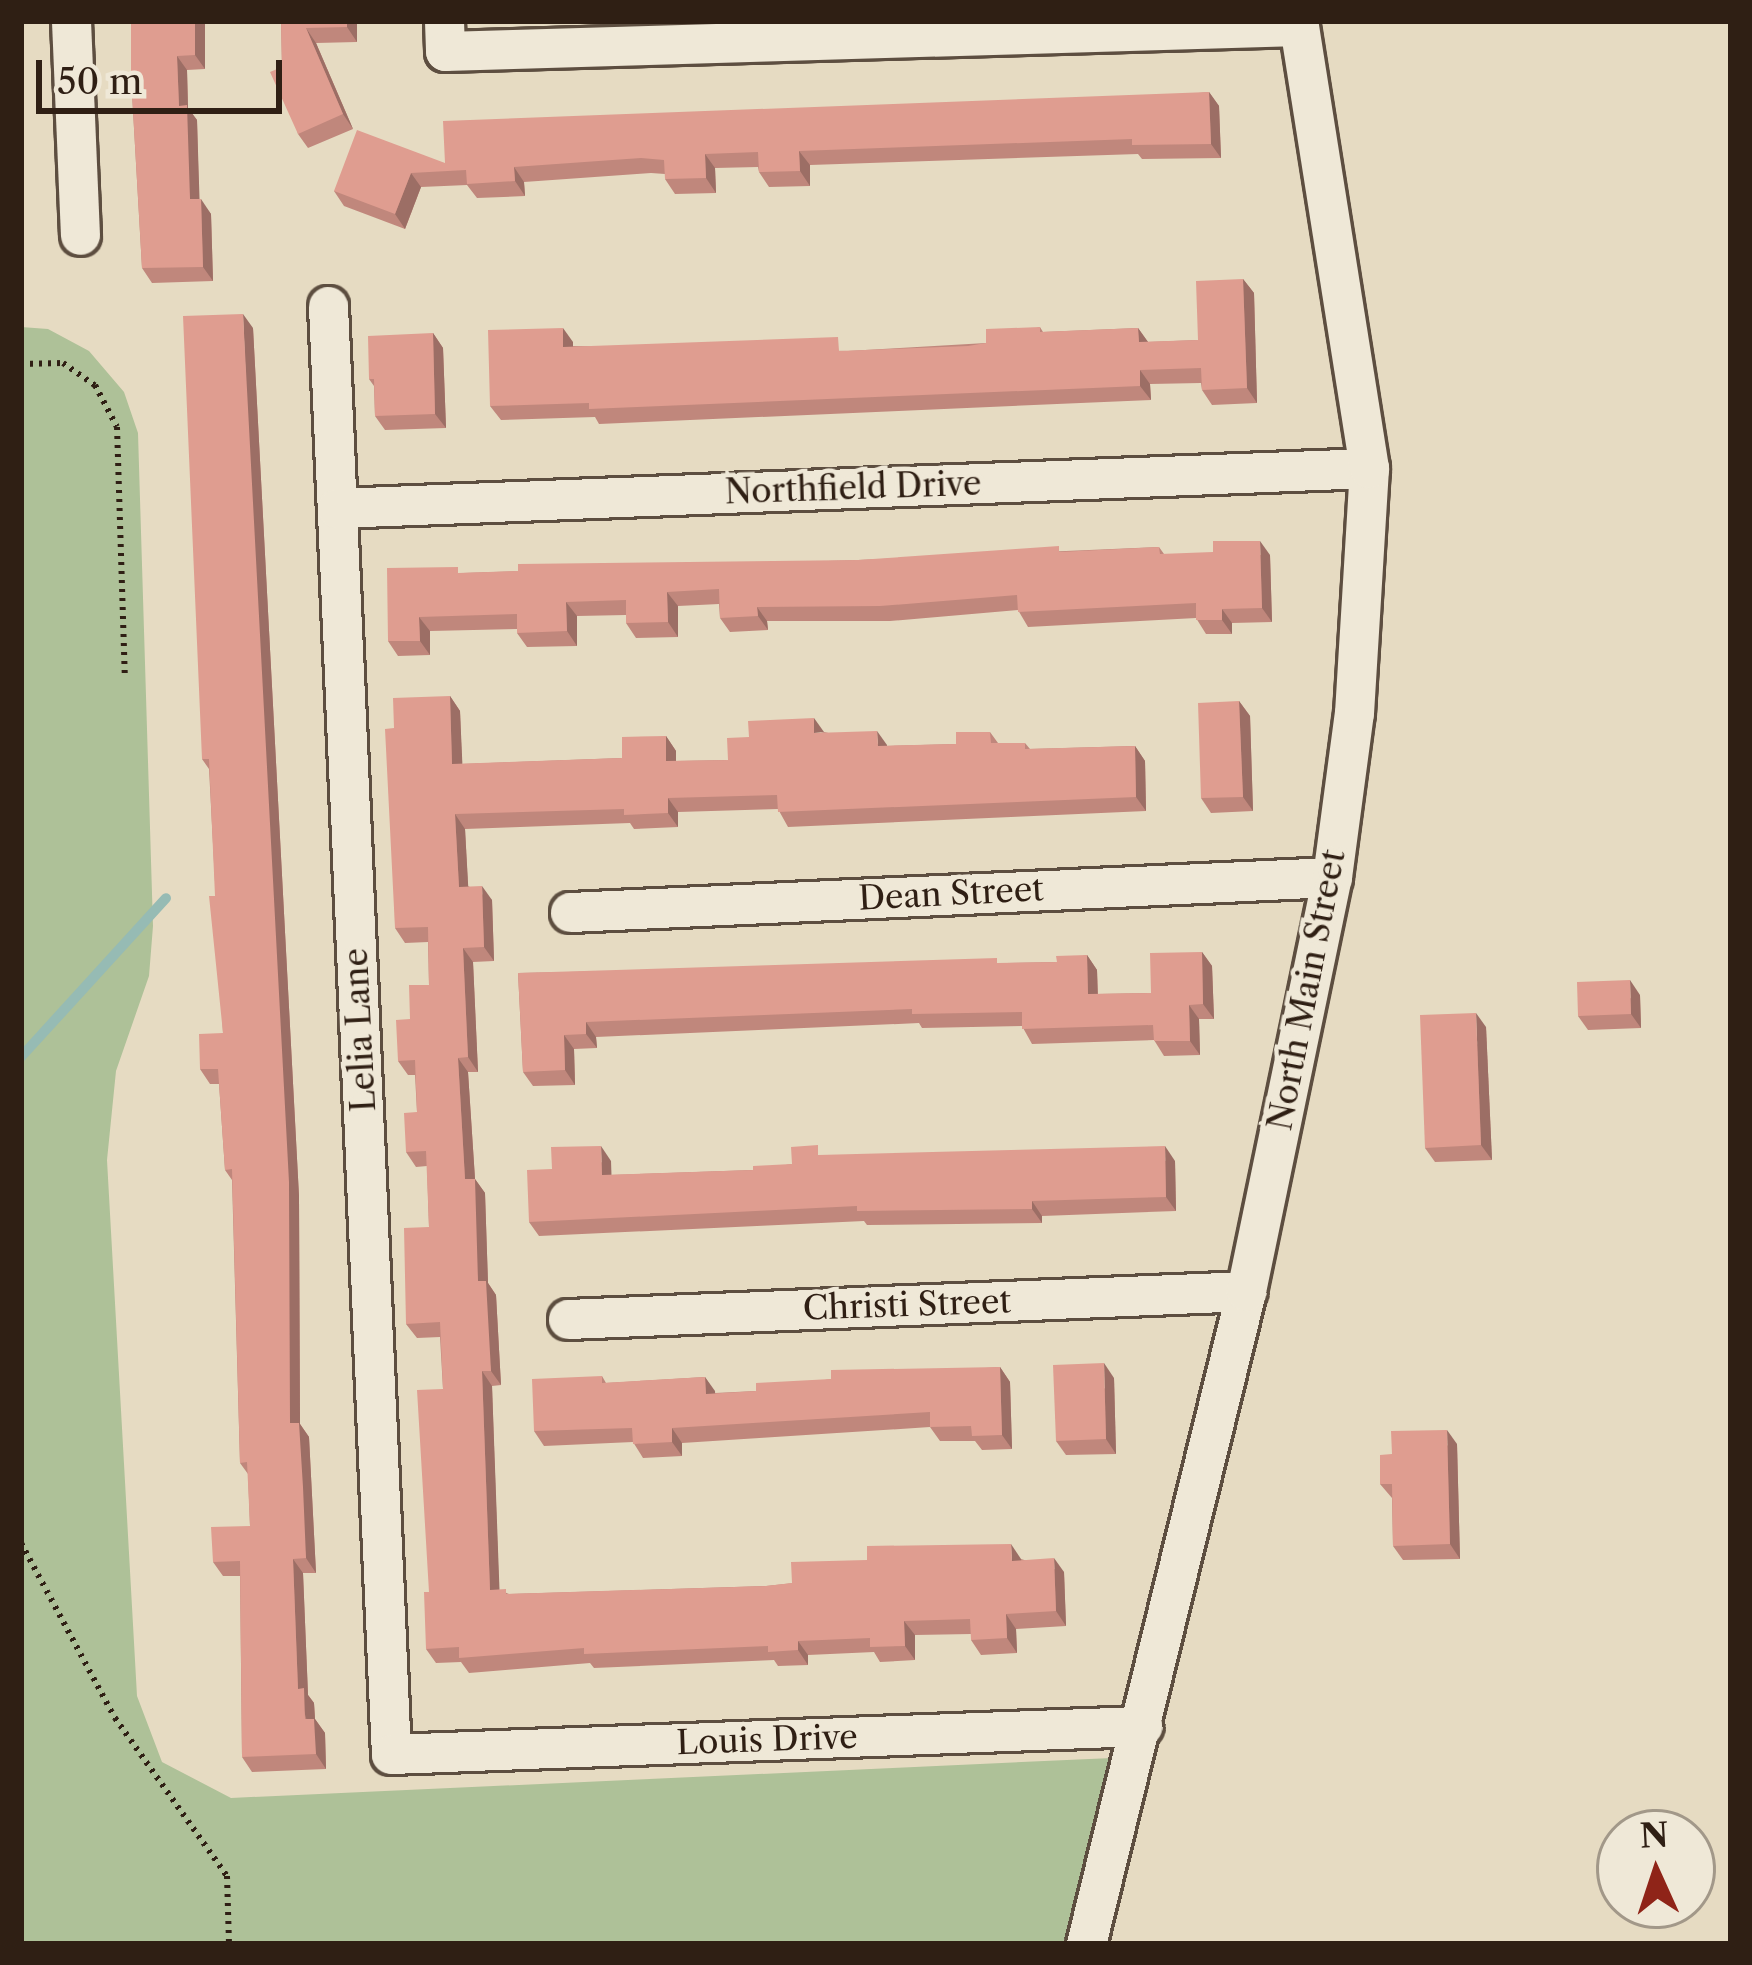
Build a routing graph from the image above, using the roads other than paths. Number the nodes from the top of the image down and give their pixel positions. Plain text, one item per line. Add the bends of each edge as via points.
1 (71, 21) edge
2 (444, 21) edge
3 (1299, 23) edge
4 (80, 235) dead end
5 (328, 307) dead end
6 (1369, 468) junction
7 (337, 508) junction
8 (1332, 877) junction
9 (570, 912) dead end
10 (1246, 1291) junction
11 (568, 1319) dead end
12 (1142, 1726) junction
13 (392, 1754) joint
14 (1086, 1944) edge

1 - 4 street
2 - 3 street via 445,51
3 - 6 street, North Main Street
5 - 7 street, Lelia Lane
6 - 7 street, Northfield Drive
6 - 8 street, North Main Street via 1365,596
7 - 13 street, Lelia Lane
8 - 9 street, Dean Street
8 - 10 street, North Main Street
10 - 11 street, Christi Street
10 - 12 street, North Main Street
12 - 13 street, Louis Drive
12 - 14 street, North Main Street

